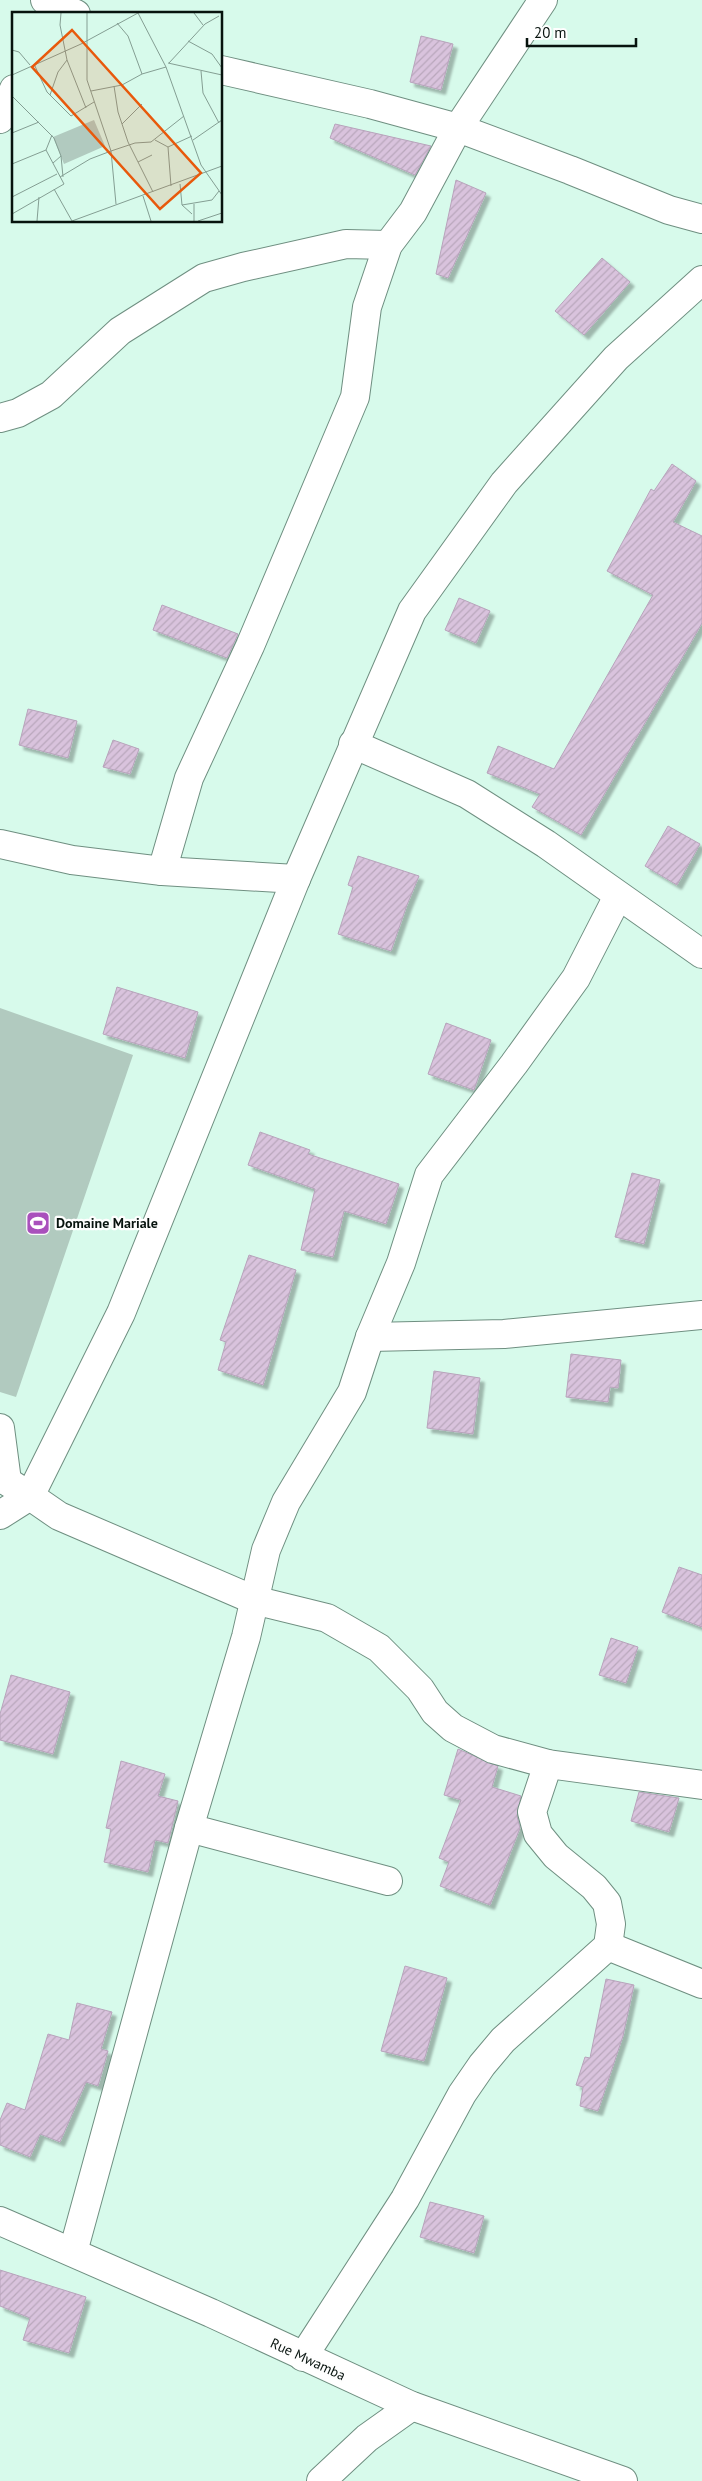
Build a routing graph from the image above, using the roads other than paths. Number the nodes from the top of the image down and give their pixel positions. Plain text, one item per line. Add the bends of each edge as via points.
1 (44, 0) edge
2 (543, 0) edge
3 (39, 12) edge
4 (71, 12) edge
5 (222, 70) edge
6 (12, 93) edge
7 (0, 119) edge
8 (458, 128) junction
9 (702, 219) edge
10 (388, 244) junction
11 (702, 280) edge
12 (0, 418) edge
13 (353, 744) junction
14 (0, 844) edge
15 (162, 871) junction
16 (296, 879) junction
17 (618, 896) junction
18 (702, 954) edge
19 (702, 1315) edge
20 (370, 1337) junction
21 (0, 1428) edge
22 (4, 1479) edge
23 (30, 1496) junction
24 (0, 1515) edge
25 (254, 1600) junction
26 (548, 1764) junction
27 (702, 1785) edge
28 (189, 1828) junction
29 (388, 1881) dead end
30 (608, 1946) junction
31 (702, 1984) edge
32 (0, 2221) edge
33 (73, 2252) junction
34 (303, 2358) junction
35 (412, 2406) junction
36 (322, 2481) edge
37 (623, 2481) edge

1 - 3 street
1 - 4 street
2 - 8 street
5 - 8 street
6 - 7 street
8 - 9 street via 669,210
8 - 10 street via 413,212
10 - 12 street via 346,244 204,278 120,332 51,396 18,413
10 - 15 street via 366,307 355,397 254,637 189,778
11 - 13 street via 616,358 504,483 412,611
13 - 16 street
13 - 17 street via 467,794 546,844
14 - 15 street via 72,860
15 - 16 street
16 - 23 street via 121,1313
17 - 18 street
17 - 20 street via 576,978 429,1175 401,1263
19 - 20 street via 504,1334
20 - 25 street via 352,1392 286,1502 266,1550
21 - 22 street
22 - 23 street
23 - 24 street
23 - 25 street via 59,1516
25 - 26 street via 327,1618 379,1648 420,1689 435,1712 452,1728 493,1749
25 - 28 street
26 - 27 street
26 - 30 street via 532,1812 538,1834 556,1856 608,1903 611,1924
28 - 29 street
28 - 33 street
30 - 31 street
30 - 34 street via 503,2040 482,2064 462,2094 406,2199
32 - 33 street, Rue Mwamba
33 - 34 street, Rue Mwamba
34 - 35 street, Rue Mwamba
35 - 36 street via 367,2438
35 - 37 street, Rue Mwamba

